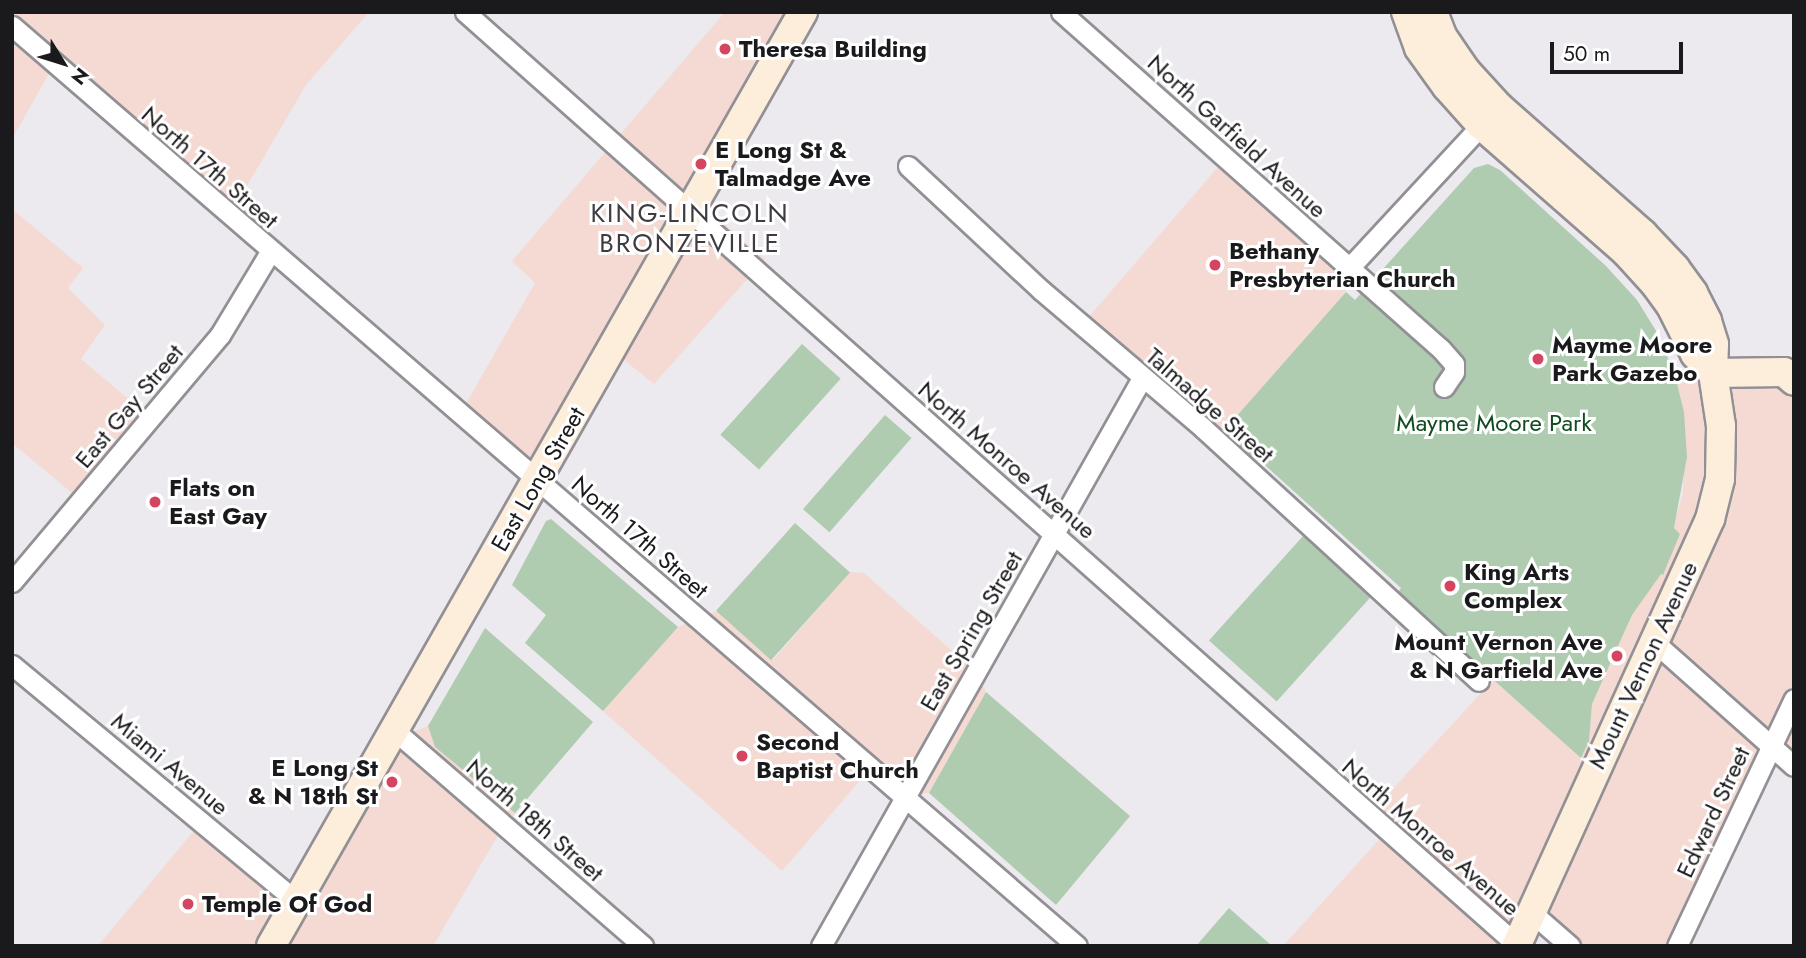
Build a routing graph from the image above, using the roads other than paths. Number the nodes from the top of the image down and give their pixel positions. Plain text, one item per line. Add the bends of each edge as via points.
1 (465, 12) edge
2 (803, 12) edge
3 (1061, 12) edge
4 (1406, 12) edge
5 (1433, 12) edge
6 (12, 26) edge
7 (1490, 116) junction
8 (908, 166) dead end
9 (690, 212) junction
10 (270, 251) junction
11 (1349, 268) junction
12 (1790, 370) edge
13 (1713, 373) junction
14 (1142, 378) junction
15 (1444, 387) dead end
16 (537, 480) junction
17 (1055, 533) junction
18 (12, 582) edge
19 (1653, 641) junction
20 (12, 665) edge
21 (1479, 681) dead end
22 (1794, 699) edge
23 (394, 730) junction
24 (1772, 746) junction
25 (1794, 765) edge
26 (905, 797) junction
27 (296, 901) junction
28 (1531, 912) junction
29 (1516, 945) edge
30 (271, 946) edge
31 (643, 946) edge
32 (821, 946) edge
33 (1077, 946) edge
34 (1570, 946) edge
35 (1677, 946) edge

1 - 9 street, North Monroe Avenue
2 - 9 street, East Long Street
3 - 11 street, North Garfield Avenue
4 - 7 street via 1419,48 1447,87
5 - 7 street via 1442,36
6 - 10 street, North 17th Street
7 - 11 street
7 - 13 street, Mount Vernon Avenue via 1643,234 1675,268 1707,321 1714,344
8 - 14 street, Talmadge Street
9 - 16 street, East Long Street
9 - 17 street, North Monroe Avenue
10 - 16 street, North 17th Street
10 - 18 street, East Gay Street via 220,335
11 - 15 street, North Garfield Avenue via 1450,358 1454,372
12 - 13 street
13 - 19 street, Mount Vernon Avenue via 1722,452 1716,499
14 - 17 street, East Spring Street
14 - 21 street, Talmadge Street via 1203,428
16 - 23 street, East Long Street
16 - 26 street, North 17th Street
17 - 26 street, East Spring Street
17 - 29 street, North Monroe Avenue
19 - 24 street
19 - 28 street, Mount Vernon Avenue
20 - 27 street, Miami Avenue
22 - 24 street, Edward Street
23 - 27 street, East Long Street
23 - 31 street, North 18th Street
24 - 25 street
24 - 35 street, Edward Street
26 - 32 street, East Spring Street
26 - 33 street, North 17th Street
27 - 30 street, East Long Street
28 - 29 street, Mount Vernon Avenue
28 - 34 street, North Monroe Avenue

